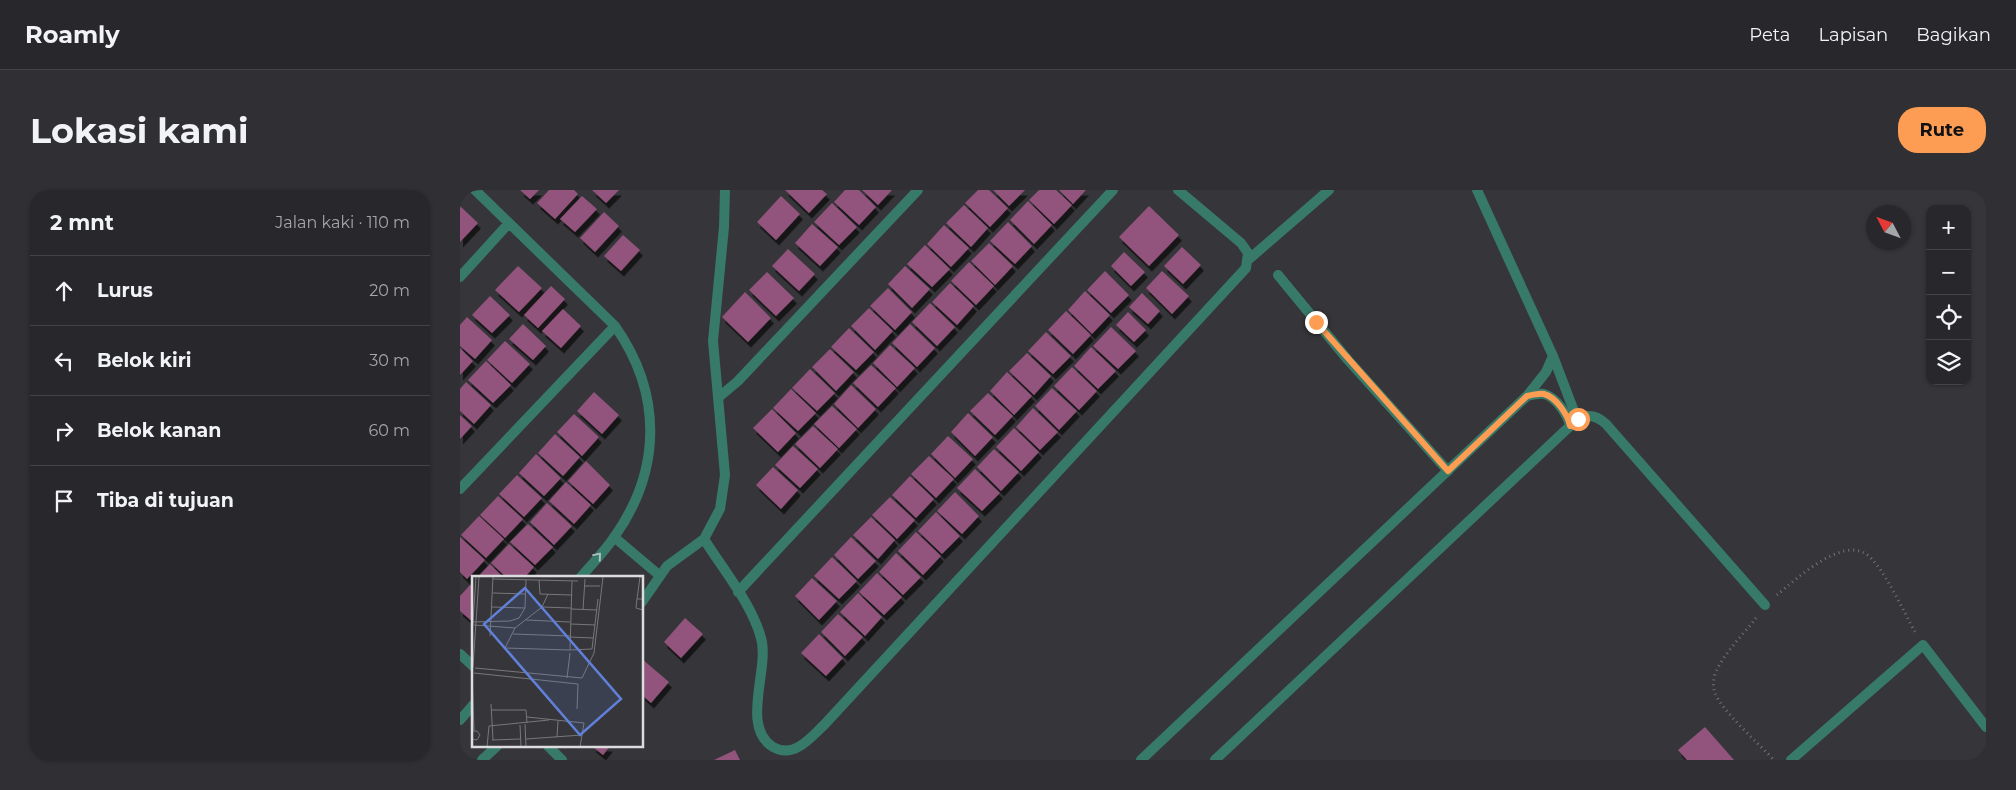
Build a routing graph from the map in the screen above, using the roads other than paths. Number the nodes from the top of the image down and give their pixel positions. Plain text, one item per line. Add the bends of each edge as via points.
1 (475, 190) edge
2 (724, 190) edge
3 (918, 190) edge
4 (1113, 190) edge
5 (1178, 190) edge
6 (1329, 190) edge
7 (1476, 190) edge
8 (509, 223) junction
9 (1248, 260) junction
10 (1278, 275) dead end
11 (460, 277) edge
12 (615, 326) junction
13 (1553, 356) junction
14 (1527, 396) junction
15 (719, 397) junction
16 (1574, 422) junction
17 (1448, 471) junction
18 (460, 489) edge
19 (614, 537) junction
20 (704, 538) junction
21 (659, 575) junction
22 (582, 576) edge
23 (738, 592) junction
24 (644, 599) edge
25 (1766, 604) road end
26 (460, 654) edge
27 (472, 665) edge
28 (472, 706) edge
29 (460, 720) edge
30 (1986, 727) edge
31 (495, 748) edge
32 (550, 748) edge
33 (482, 760) edge
34 (562, 760) edge
35 (1141, 760) edge
36 (1215, 760) edge
37 (1791, 760) edge

1 - 8 street
2 - 15 street via 724,227 713,341
3 - 15 street
4 - 23 street
5 - 9 street via 1240,243 1248,253
6 - 9 street
7 - 13 street
8 - 11 street
8 - 12 street
9 - 23 street via 1242,272 824,725 792,750 771,746 761,735 758,726 762,644
10 - 17 street via 1322,330
12 - 18 street
12 - 19 street via 631,350 641,376 651,424 649,456 643,480
13 - 14 street via 1546,372
13 - 16 street
14 - 16 street via 1544,394 1550,397
14 - 17 street
15 - 20 street via 724,495 717,517
16 - 25 street via 1588,415 1598,417 1606,424
16 - 36 street
17 - 35 street
19 - 21 street
22 -> 19 street
20 - 21 street via 675,558
20 - 23 street
21 - 24 street
26 - 27 street
28 - 29 street
30 - 37 street via 1923,645
31 - 33 street
32 - 34 street

